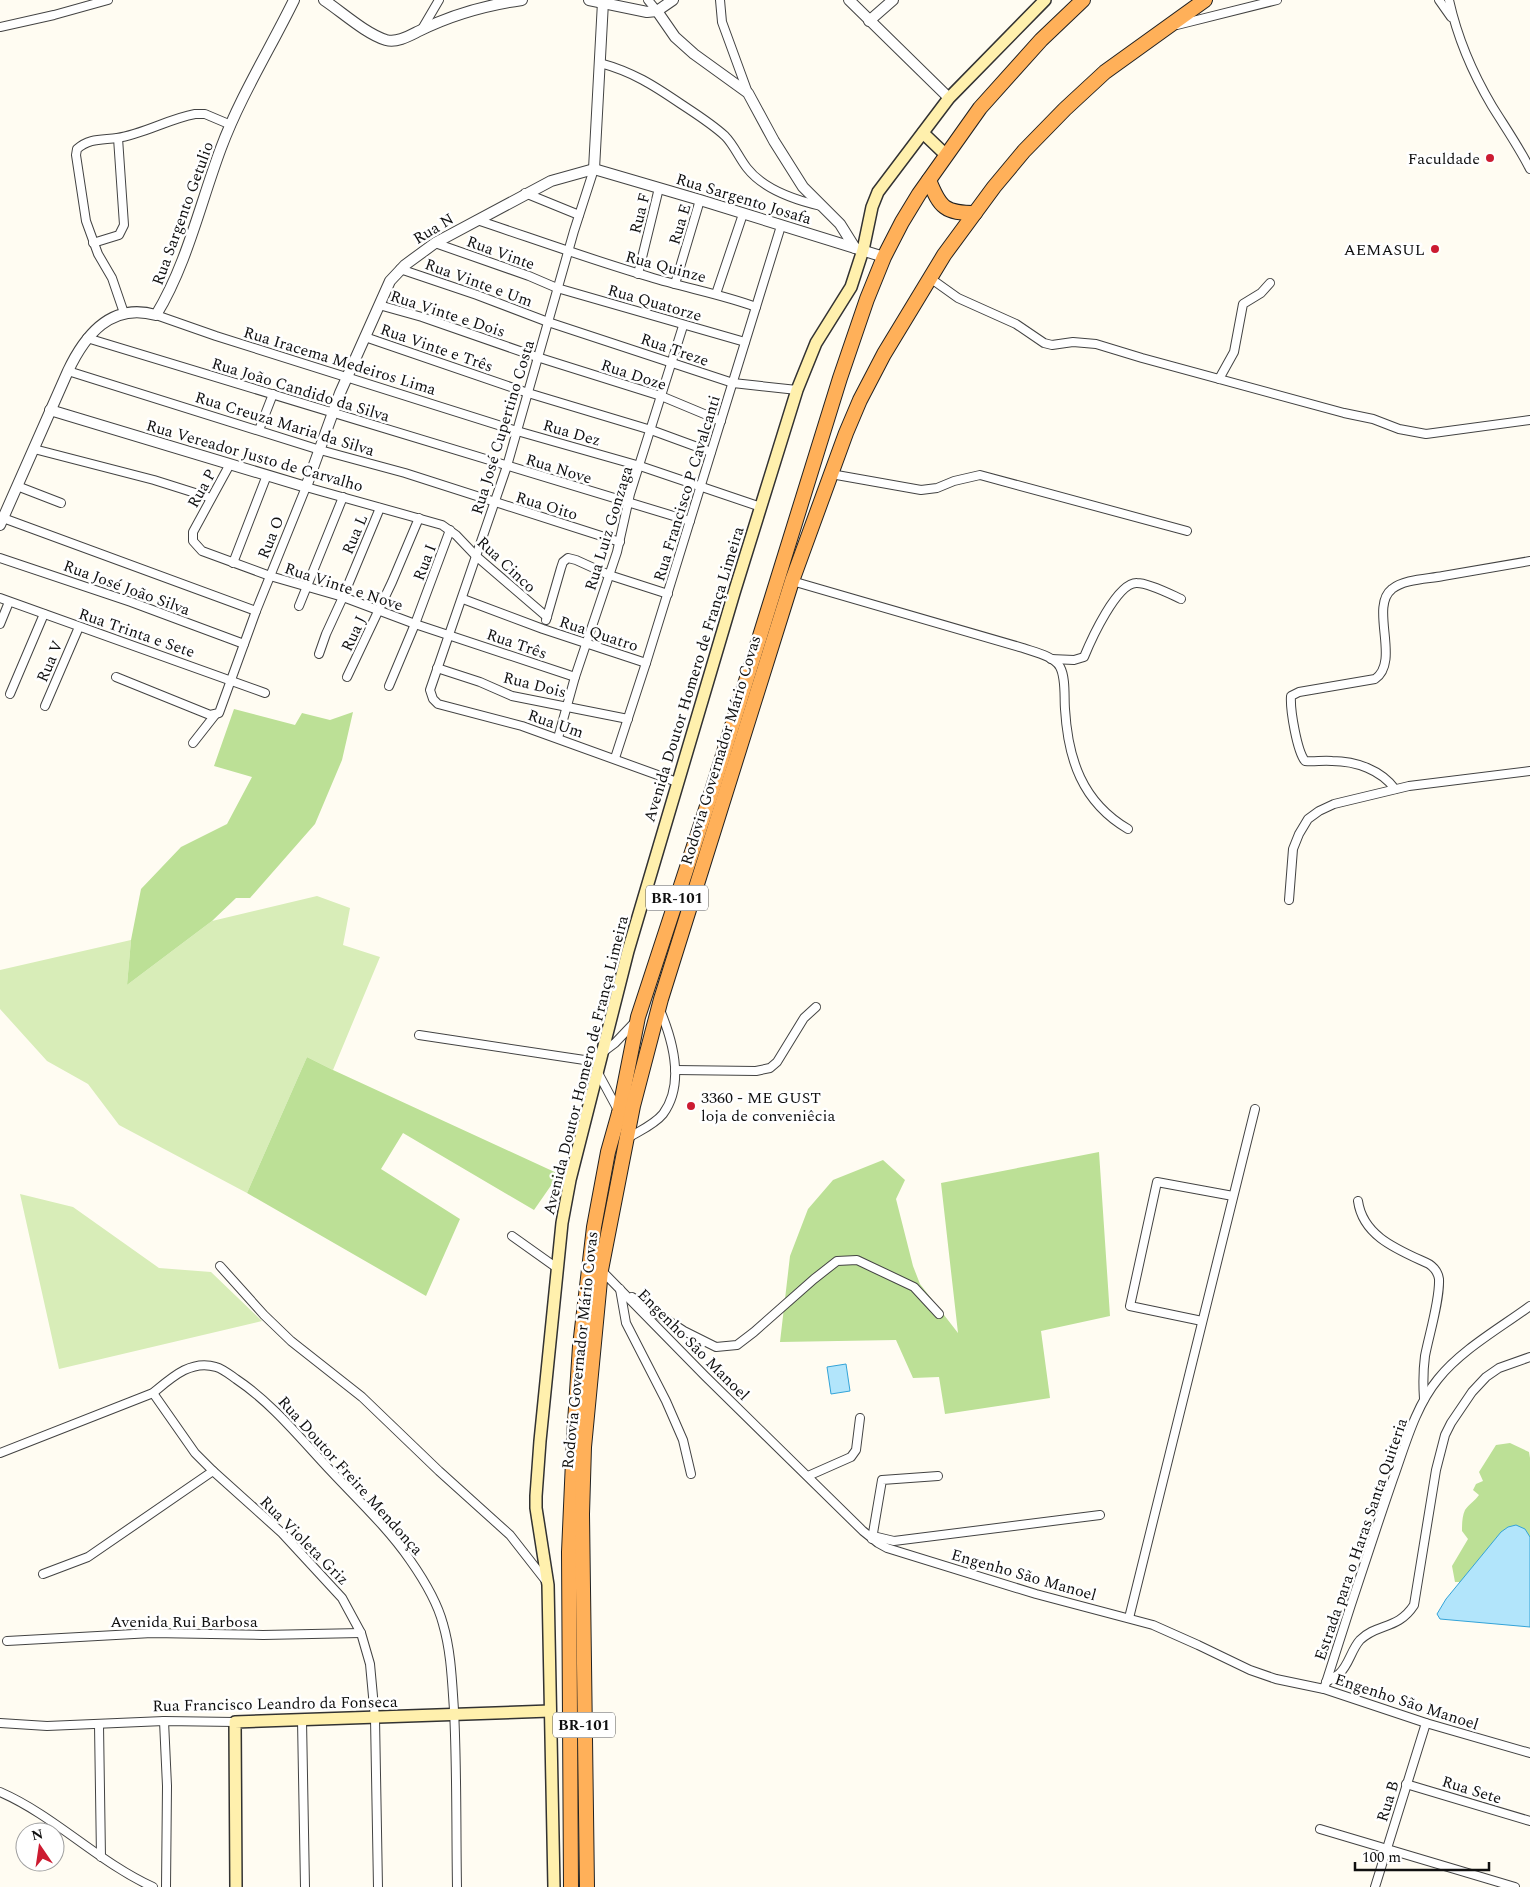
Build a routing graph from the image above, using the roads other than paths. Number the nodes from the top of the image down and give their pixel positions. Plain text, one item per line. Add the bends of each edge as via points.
1 (108, 0) edge
2 (294, 0) edge
3 (324, 0) edge
4 (439, 0) edge
5 (522, 0) edge
6 (588, 0) edge
7 (648, 0) edge
8 (672, 0) edge
9 (720, 0) edge
10 (849, 0) edge
11 (893, 0) edge
12 (1044, 0) edge
13 (1083, 0) edge
14 (1205, 0) edge
15 (1277, 0) edge
16 (1439, 0) edge
17 (1449, 0) edge
18 (603, 2) junction
19 (657, 11) junction
20 (1454, 20) junction
21 (869, 21) junction
22 (0, 27) edge
23 (1165, 28) junction
24 (422, 29) junction
25 (600, 63) junction
26 (748, 93) junction
27 (949, 98) junction
28 (231, 125) junction
29 (923, 133) junction
30 (118, 138) junction
31 (946, 155) junction
32 (594, 169) junction
33 (1530, 169) edge
34 (929, 180) junction
35 (659, 188) junction
36 (525, 193) junction
37 (700, 200) junction
38 (821, 206) junction
39 (975, 213) junction
40 (744, 214) junction
41 (579, 215) junction
42 (477, 220) junction
43 (781, 226) junction
44 (93, 243) junction
45 (435, 243) junction
46 (859, 249) junction
47 (568, 250) junction
48 (884, 257) junction
49 (400, 269) junction
50 (638, 274) junction
51 (930, 278) junction
52 (1270, 283) dead end
53 (675, 284) junction
54 (557, 288) junction
55 (716, 294) junction
56 (378, 305) junction
57 (756, 307) junction
58 (124, 313) junction
59 (156, 315) junction
60 (548, 322) junction
61 (683, 326) junction
62 (365, 337) junction
63 (87, 338) junction
64 (745, 342) junction
65 (538, 358) junction
66 (672, 362) junction
67 (68, 371) junction
68 (346, 378) junction
69 (1219, 379) junction
70 (732, 383) junction
71 (797, 390) junction
72 (528, 393) junction
73 (273, 394) junction
74 (661, 396) junction
75 (50, 410) junction
76 (332, 414) junction
77 (1530, 420) edge
78 (721, 421) junction
79 (259, 430) junction
80 (651, 430) junction
81 (517, 431) junction
82 (34, 449) junction
83 (320, 450) junction
84 (711, 452) junction
85 (230, 464) junction
86 (507, 466) junction
87 (640, 466) junction
88 (831, 474) junction
89 (267, 475) junction
90 (17, 486) junction
91 (701, 486) junction
92 (306, 487) junction
93 (211, 498) junction
94 (343, 498) junction
95 (61, 503) dead end
96 (495, 503) junction
97 (628, 504) junction
98 (761, 507) junction
99 (380, 508) junction
100 (419, 518) junction
101 (690, 521) junction
102 (2, 522) edge
103 (196, 525) joint
104 (450, 530) junction
105 (1187, 531) dead end
106 (620, 542) junction
107 (476, 556) junction
108 (0, 558) edge
109 (1530, 561) edge
110 (232, 563) junction
111 (609, 575) junction
112 (270, 576) junction
113 (792, 581) junction
114 (306, 586) junction
115 (668, 594) junction
116 (343, 597) junction
117 (0, 598) edge
118 (463, 599) junction
119 (1181, 599) dead end
120 (9, 602) junction
121 (299, 606) dead end
122 (256, 611) junction
123 (378, 611) junction
124 (44, 614) junction
125 (547, 617) junction
126 (0, 624) edge
127 (415, 624) junction
128 (79, 627) junction
129 (543, 629) junction
130 (450, 634) junction
131 (586, 643) junction
132 (244, 644) junction
133 (319, 654) dead end
134 (1051, 659) junction
135 (646, 663) junction
136 (437, 668) junction
137 (116, 677) dead end
138 (347, 677) dead end
139 (575, 677) junction
140 (231, 680) junction
141 (389, 686) dead end
142 (430, 690) joint
143 (265, 693) dead end
144 (10, 694) dead end
145 (45, 706) dead end
146 (566, 707) junction
147 (215, 715) junction
148 (628, 719) junction
149 (558, 738) junction
150 (193, 743) dead end
151 (615, 758) junction
152 (1530, 771) edge
153 (678, 782) junction
154 (1395, 789) junction
155 (1128, 829) dead end
156 (1289, 900) dead end
157 (816, 1007) dead end
158 (659, 1008) junction
159 (638, 1017) junction
160 (419, 1035) dead end
161 (602, 1054) junction
162 (591, 1061) junction
163 (674, 1070) junction
164 (598, 1072) junction
165 (1255, 1109) dead end
166 (619, 1112) junction
167 (626, 1139) junction
168 (1233, 1196) junction
169 (1358, 1201) dead end
170 (512, 1236) dead end
171 (220, 1266) dead end
172 (558, 1268) junction
173 (601, 1270) junction
174 (620, 1289) junction
175 (1530, 1306) edge
176 (939, 1314) dead end
177 (1202, 1321) junction
178 (1530, 1357) edge
179 (153, 1393) junction
180 (1424, 1399) junction
181 (860, 1418) dead end
182 (0, 1453) edge
183 (213, 1471) junction
184 (691, 1474) dead end
185 (808, 1476) junction
186 (938, 1476) dead end
187 (1100, 1516) dead end
188 (873, 1538) junction
189 (43, 1574) dead end
190 (548, 1584) junction
191 (1129, 1618) junction
192 (361, 1634) junction
193 (7, 1641) dead end
194 (1325, 1686) junction
195 (550, 1711) junction
196 (454, 1715) junction
197 (375, 1718) junction
198 (302, 1720) junction
199 (164, 1721) junction
200 (235, 1722) junction
201 (0, 1723) edge
202 (1426, 1723) junction
203 (99, 1725) junction
204 (1530, 1753) edge
205 (1406, 1784) junction
206 (0, 1792) edge
207 (1530, 1821) edge
208 (1320, 1829) dead end
209 (1386, 1850) junction
210 (101, 1857) junction
211 (153, 1887) edge
212 (166, 1887) edge
213 (236, 1887) edge
214 (305, 1887) edge
215 (378, 1887) edge
216 (457, 1887) edge
217 (554, 1887) edge
218 (571, 1887) edge
219 (587, 1887) edge
220 (1375, 1887) edge
221 (1515, 1887) edge

1 - 22 street
2 - 28 street, Rua Sargento Getulio
3 - 24 street via 386,40 402,39
4 - 24 street
5 - 24 street via 478,9
6 - 18 street
7 - 19 street
8 - 19 street
9 - 26 street via 722,22
10 - 21 street
11 - 21 street
12 - 27 main road, Avenida Doutor Homero de França Limeira
13 - 31 highway, Rodovia Governador Mário Covas / BR-101 via 1008,76
14 - 23 highway, Rodovia Governador Mário Covas / BR-101
15 - 23 street
16 - 20 street
17 - 20 street
18 - 19 street via 647,12
18 - 25 street
19 - 26 street via 675,37
20 - 33 street via 1491,104
21 - 27 street
23 - 39 highway, Rodovia Governador Mário Covas / BR-101 via 1105,72 1065,109 1024,151
25 - 32 street
25 - 38 street via 640,77 710,124 732,144 747,168 771,187 791,198
26 - 38 street via 803,187
27 - 29 main road, Avenida Doutor Homero de França Limeira
28 - 30 street via 205,114 194,114
28 - 59 street, Rua Sargento Getulio via 177,274
29 - 31 main road
29 - 46 main road, Avenida Doutor Homero de França Limeira via 878,192
30 - 44 street via 124,225 120,235
30 - 44 street via 92,140 77,149 81,194
31 - 34 highway, Rodovia Governador Mário Covas / BR-101
32 - 35 street, Rua Sargento Josafa
32 - 36 street, Rua N via 568,175
32 - 41 street, Rua José Cupertino Costa
34 - 39 highway via 944,208 959,213
34 - 48 highway, Rodovia Governador Mário Covas / BR-101
35 - 37 street, Rua Sargento Josafa
35 - 50 street, Rua F
36 - 41 street
36 - 42 street, Rua N
37 - 40 street, Rua Sargento Josafa
37 - 53 street, Rua E
38 - 46 street
39 - 51 highway, Rodovia Governador Mário Covas / BR-101
40 - 43 street, Rua Sargento Josafa
40 - 55 street
41 - 47 street, Rua José Cupertino Costa
42 - 45 street, Rua N
42 - 47 street, Rua Quinze
43 - 46 street, Rua Sargento Josafa
43 - 57 street, Rua Francisco P Cavalcanti
44 - 58 street via 112,278
45 - 49 street, Rua N
45 - 54 street, Rua Vinte
46 - 48 street, Rua Sargento Josafa
46 - 71 main road, Avenida Doutor Homero de França Limeira via 851,287 816,343
47 - 50 street, Rua Quinze
47 - 54 street, Rua José Cupertino Costa
48 - 159 highway, Rodovia Governador Mário Covas / BR-101 via 840,378
49 - 56 street, Rua N
49 - 60 street, Rua Vinte e Um
50 - 53 street, Rua Quinze
51 - 69 street via 958,298 1016,324 1044,344 1096,344
51 - 88 highway, Rodovia Governador Mário Covas / BR-101 via 860,400
52 - 69 street via 1243,304 1234,352
53 - 55 street, Rua Quinze
54 - 60 street, Rua José Cupertino Costa
54 - 61 street, Rua Quatorze
55 - 57 street, Rua Quinze
56 - 62 street, Rua N
56 - 65 street, Rua Vinte e Dois
57 - 64 street, Rua Francisco P Cavalcanti
58 - 59 street
58 - 63 street via 108,320
59 - 68 street, Rua Iracema Medeiros Lima
60 - 65 street, Rua José Cupertino Costa
60 - 66 street, Rua Treze
61 - 64 street, Rua Quatorze
61 - 66 street, Rua Luiz Gonzaga
62 - 68 street, Rua N
62 - 72 street, Rua Vinte e Três
63 - 67 street
63 - 73 street, Rua João Candido da Silva
64 - 70 street, Rua Francisco P Cavalcanti
65 - 72 street, Rua José Cupertino Costa
65 - 74 street, Rua Doze
66 - 70 street, Rua Treze
66 - 74 street, Rua Luiz Gonzaga
67 - 75 street
67 - 79 street, Rua Creuza Maria da Silva
68 - 76 street, Rua O
68 - 81 street, Rua Iracema Medeiros Lima
69 - 77 street via 1426,434
70 - 71 street, Rua Treze
70 - 78 street, Rua Francisco P Cavalcanti
71 - 98 main road, Avenida Doutor Homero de França Limeira
72 - 80 street, Rua Vinte e Três
72 - 81 street, Rua José Cupertino Costa
73 - 76 street, Rua João Candido da Silva
73 - 79 street
74 - 78 street, Rua Doze
74 - 80 street, Rua Luiz Gonzaga
75 - 82 street
75 - 85 street, Rua Vereador Justo de Carvalho
76 - 83 street, Rua O
76 - 86 street, Rua João Candido da Silva
78 - 84 street, Rua Francisco P Cavalcanti
79 - 83 street, Rua Creuza Maria da Silva
80 - 84 street, Rua Vinte e Três
80 - 87 street, Rua Luiz Gonzaga
81 - 86 street, Rua José Cupertino Costa
81 - 87 street, Rua Dez
82 - 90 street
82 - 93 street
83 - 92 street, Rua O
83 - 96 street, Rua Creuza Maria da Silva
84 - 91 street, Rua Francisco P Cavalcanti
85 - 89 street, Rua Vereador Justo de Carvalho
85 - 93 street, Rua P
86 - 96 street, Rua José Cupertino Costa
86 - 97 street, Rua Nove
87 - 91 street, Rua Dez
87 - 97 street, Rua Luiz Gonzaga
88 - 105 street via 921,490 980,475
88 - 113 highway, Rodovia Governador Mário Covas / BR-101
89 - 92 street, Rua Vereador Justo de Carvalho
89 - 110 street
90 - 95 street
90 - 102 street
91 - 98 street, Rua Dez
91 - 101 street, Rua Francisco P Cavalcanti
92 - 94 street, Rua Vereador Justo de Carvalho
92 - 112 street, Rua O
93 - 103 street, Rua P
94 - 99 street, Rua Vereador Justo de Carvalho
94 - 114 street
96 - 106 street, Rua Oito
96 - 107 street, Rua José Cupertino Costa
97 - 101 street, Rua Nove
97 - 106 street, Rua Luiz Gonzaga
98 - 153 main road, Avenida Doutor Homero de França Limeira
99 - 100 street, Rua Vereador Justo de Carvalho
99 - 116 street, Rua L
100 - 104 street, Rua Vereador Justo de Carvalho
100 - 123 street, Rua J
101 - 115 street, Rua Francisco P Cavalcanti
102 - 122 street
103 - 110 street, Rua Vinte e Nove via 193,537 196,546
104 - 107 street, Rua Cinco
104 - 127 street, Rua I
106 - 111 street, Rua Luiz Gonzaga
107 - 118 street, Rua José Cupertino Costa
107 - 125 street, Rua Cinco
108 - 132 street, Rua José João Silva
109 - 154 street via 1414,581 1393,588 1385,598 1385,646 1380,675 1375,679 1291,696 1298,745 1305,761 1357,765 1386,778
110 - 112 street, Rua Vinte e Nove
111 - 115 street
111 - 125 street, Rua Quatro via 568,558 563,562
111 - 131 street, Rua Luiz Gonzaga
112 - 114 street, Rua Vinte e Nove
112 - 122 street, Rua O
113 - 134 street
113 - 158 highway, Rodovia Governador Mário Covas / BR-101
114 - 116 street, Rua Vinte e Nove
114 - 121 street
115 - 135 street, Rua Francisco P Cavalcanti
116 - 123 street, Rua Vinte e Nove
116 - 133 street, Rua L
117 - 120 street, Rua Trinta e Sete
118 - 129 street, Rua Quatro
118 - 130 street, Rua José Cupertino Costa
119 - 134 street via 1137,583 1128,585 1095,632 1084,657
120 - 124 street, Rua Trinta e Sete
120 - 126 street
122 - 132 street, Rua O
123 - 127 street, Rua Vinte e Nove
123 - 138 street, Rua J
124 - 128 street, Rua Trinta e Sete
124 - 144 street
125 - 129 street, Rua Quatro
127 - 130 street, Rua Vinte e Nove
127 - 141 street, Rua I
128 - 140 street, Rua Trinta e Sete
128 - 145 street, Rua V
129 - 131 street, Rua Quatro
130 - 136 street, Rua José Cupertino Costa
130 - 139 street, Rua Três
131 - 135 street, Rua Quatro
131 - 139 street, Rua Luiz Gonzaga
132 - 140 street, Rua O
134 - 155 street via 1062,673 1067,733 1076,771 1097,804
135 - 148 street, Rua Francisco P Cavalcanti
136 - 142 street, Rua José Cupertino Costa
136 - 146 street, Rua Dois via 512,696
137 - 147 street
139 - 146 street, Rua Luiz Gonzaga
140 - 143 street, Rua Trinta e Sete
140 - 147 street, Rua O via 219,713
142 - 149 street, Rua Um via 438,704
146 - 148 street, Rua Dois
146 - 149 street, Rua Luiz Gonzaga
147 - 150 street
148 - 151 street, Rua Francisco P Cavalcanti
149 - 151 street, Rua Um
151 - 153 street, Rua Um
152 - 154 street
153 - 161 main road, Avenida Doutor Homero de França Limeira via 628,951
154 - 156 street via 1334,804 1308,819 1293,849
157 - 163 street via 804,1018 770,1068 756,1071
158 - 163 street via 669,1036
158 - 167 highway, Rodovia Governador Mário Covas / BR-101
159 - 161 street
159 - 166 highway, Rodovia Governador Mário Covas / BR-101
160 - 162 street
161 - 162 street
161 - 164 main road, Avenida Doutor Homero de França Limeira
162 - 164 street
163 - 167 street via 672,1096 662,1115
164 - 166 street
164 - 172 main road, Avenida Doutor Homero de França Limeira via 570,1180
165 - 168 street
166 - 218 highway, Rodovia Governador Mário Covas / BR-101 via 588,1269 574,1438 569,1552
167 - 173 highway, Rodovia Governador Mário Covas / BR-101
168 - 177 street
168 - 177 street via 1157,1182 1130,1306
169 - 180 street via 1362,1219 1369,1228 1387,1243 1429,1264 1437,1273 1439,1280 1423,1374
170 - 172 street
171 - 190 street via 291,1341 362,1397 510,1535
172 - 190 main road, Avenida Doutor Homero de França Limeira via 536,1496
173 - 174 street, Engenho São Manoel
173 - 219 highway, Rodovia Governador Mário Covas / BR-101 via 585,1437 582,1514
174 - 176 street via 684,1331 716,1347 736,1345 837,1261 857,1260 888,1274 914,1288
174 - 184 street via 626,1323 683,1440
174 - 185 street, Engenho São Manoel
175 - 180 street via 1451,1365
177 - 191 street
178 - 194 street via 1499,1368 1486,1378 1472,1392 1445,1435 1436,1470 1414,1605 1404,1618 1360,1640 1343,1669
179 - 182 street, Rua Doutor Freire Mendonça
179 - 183 street, Rua Violeta Griz via 185,1439
179 - 196 street, Rua Doutor Freire Mendonça via 172,1377 193,1366 204,1365 224,1371 266,1401 410,1559 428,1587 444,1624
180 - 194 street, Estrada para o Haras Santa Quiteria via 1364,1562
181 - 185 street via 856,1450 851,1457
183 - 189 street via 88,1557
183 - 192 street, Rua Violeta Griz via 282,1533 328,1582 348,1608
185 - 188 street, Engenho São Manoel
186 - 188 street via 882,1480
187 - 188 street via 894,1541
188 - 191 street, Engenho São Manoel via 887,1548 986,1579
190 - 195 main road, Avenida Doutor Homero de França Limeira
191 - 194 street, Engenho São Manoel via 1173,1633 1250,1670 1276,1679
192 - 193 street, Avenida Rui Barbosa via 152,1632
192 - 197 street, Rua Violeta Griz via 370,1664
194 - 202 street, Engenho São Manoel
195 - 196 main road, Rua Francisco Leandro da Fonseca
195 - 217 main road, Avenida Doutor Homero de França Limeira
196 - 197 main road, Rua Francisco Leandro da Fonseca
196 - 216 street, Rua Doutor Freire Mendonça
197 - 198 main road, Rua Francisco Leandro da Fonseca
197 - 215 street, Rua Violeta Griz
198 - 200 main road, Rua Francisco Leandro da Fonseca
198 - 214 street
199 - 200 street, Rua Francisco Leandro da Fonseca
199 - 203 street, Rua Francisco Leandro da Fonseca
199 - 212 street
200 - 213 main road
201 - 203 street, Rua Francisco Leandro da Fonseca
202 - 204 street, Engenho São Manoel
202 - 205 street, Rua B
203 - 210 street
205 - 207 street, Rua Sete
205 - 209 street, Rua B
206 - 210 street via 26,1805
208 - 209 street
209 - 220 street, Rua B
209 - 221 street
210 - 211 street

